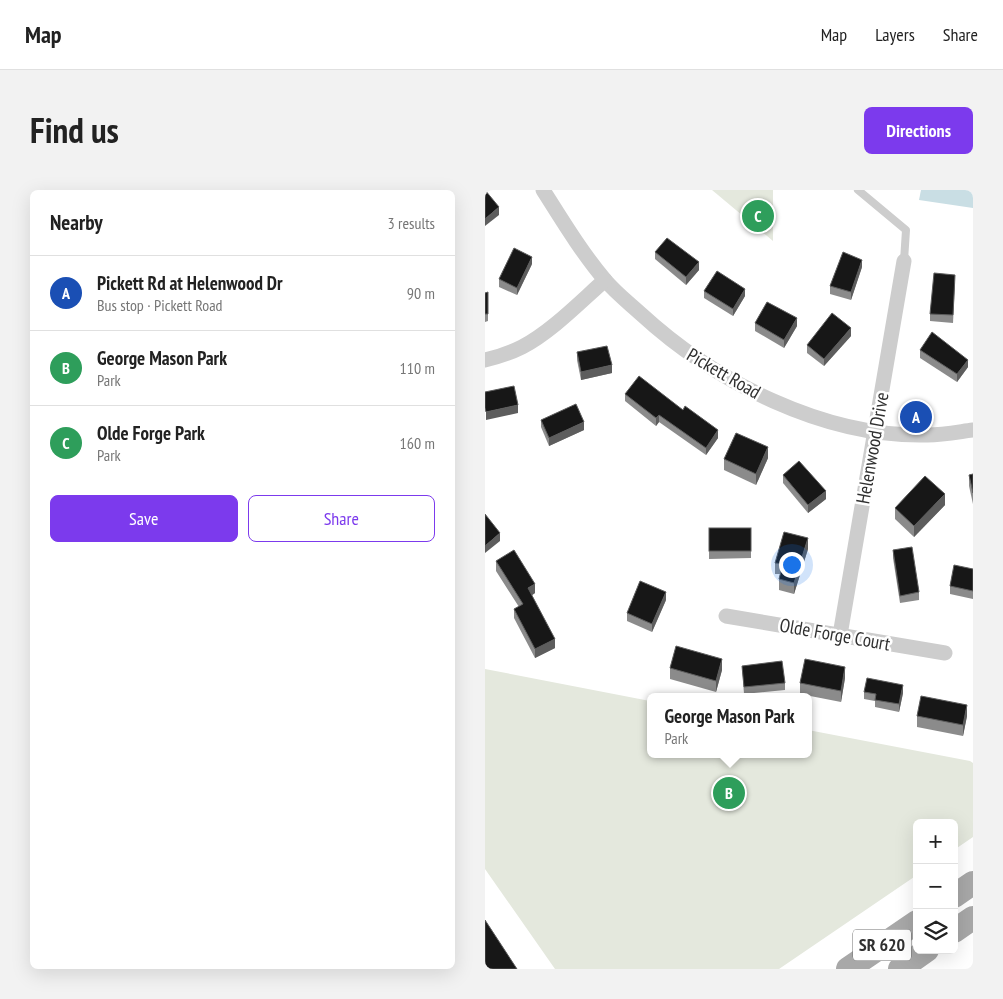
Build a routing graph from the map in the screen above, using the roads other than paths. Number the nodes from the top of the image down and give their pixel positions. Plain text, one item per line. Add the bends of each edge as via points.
1 (543, 190) edge
2 (858, 190) edge
3 (904, 261) joint
4 (605, 280) junction
5 (485, 360) edge
6 (973, 430) edge
7 (874, 431) junction
8 (726, 616) dead end
9 (841, 635) junction
10 (945, 653) dead end
11 (973, 883) edge
12 (958, 893) edge
13 (973, 918) edge
14 (913, 925) edge
15 (958, 928) edge
16 (921, 954) edge
17 (848, 969) edge
18 (900, 969) edge

1 - 4 street, Pickett Road
2 - 3 lane via 906,230
3 - 7 street, Helenwood Drive
4 - 5 street via 539,337 504,355
4 - 7 street, Pickett Road via 659,331 738,384 764,398 808,414
6 - 7 street, Pickett Road via 927,435
7 - 9 street, Helenwood Drive
8 - 9 street, Olde Forge Court
9 - 10 street, Olde Forge Court
11 - 12 main road
13 - 15 main road
14 - 17 main road, SR 620
16 - 18 main road, SR 620

